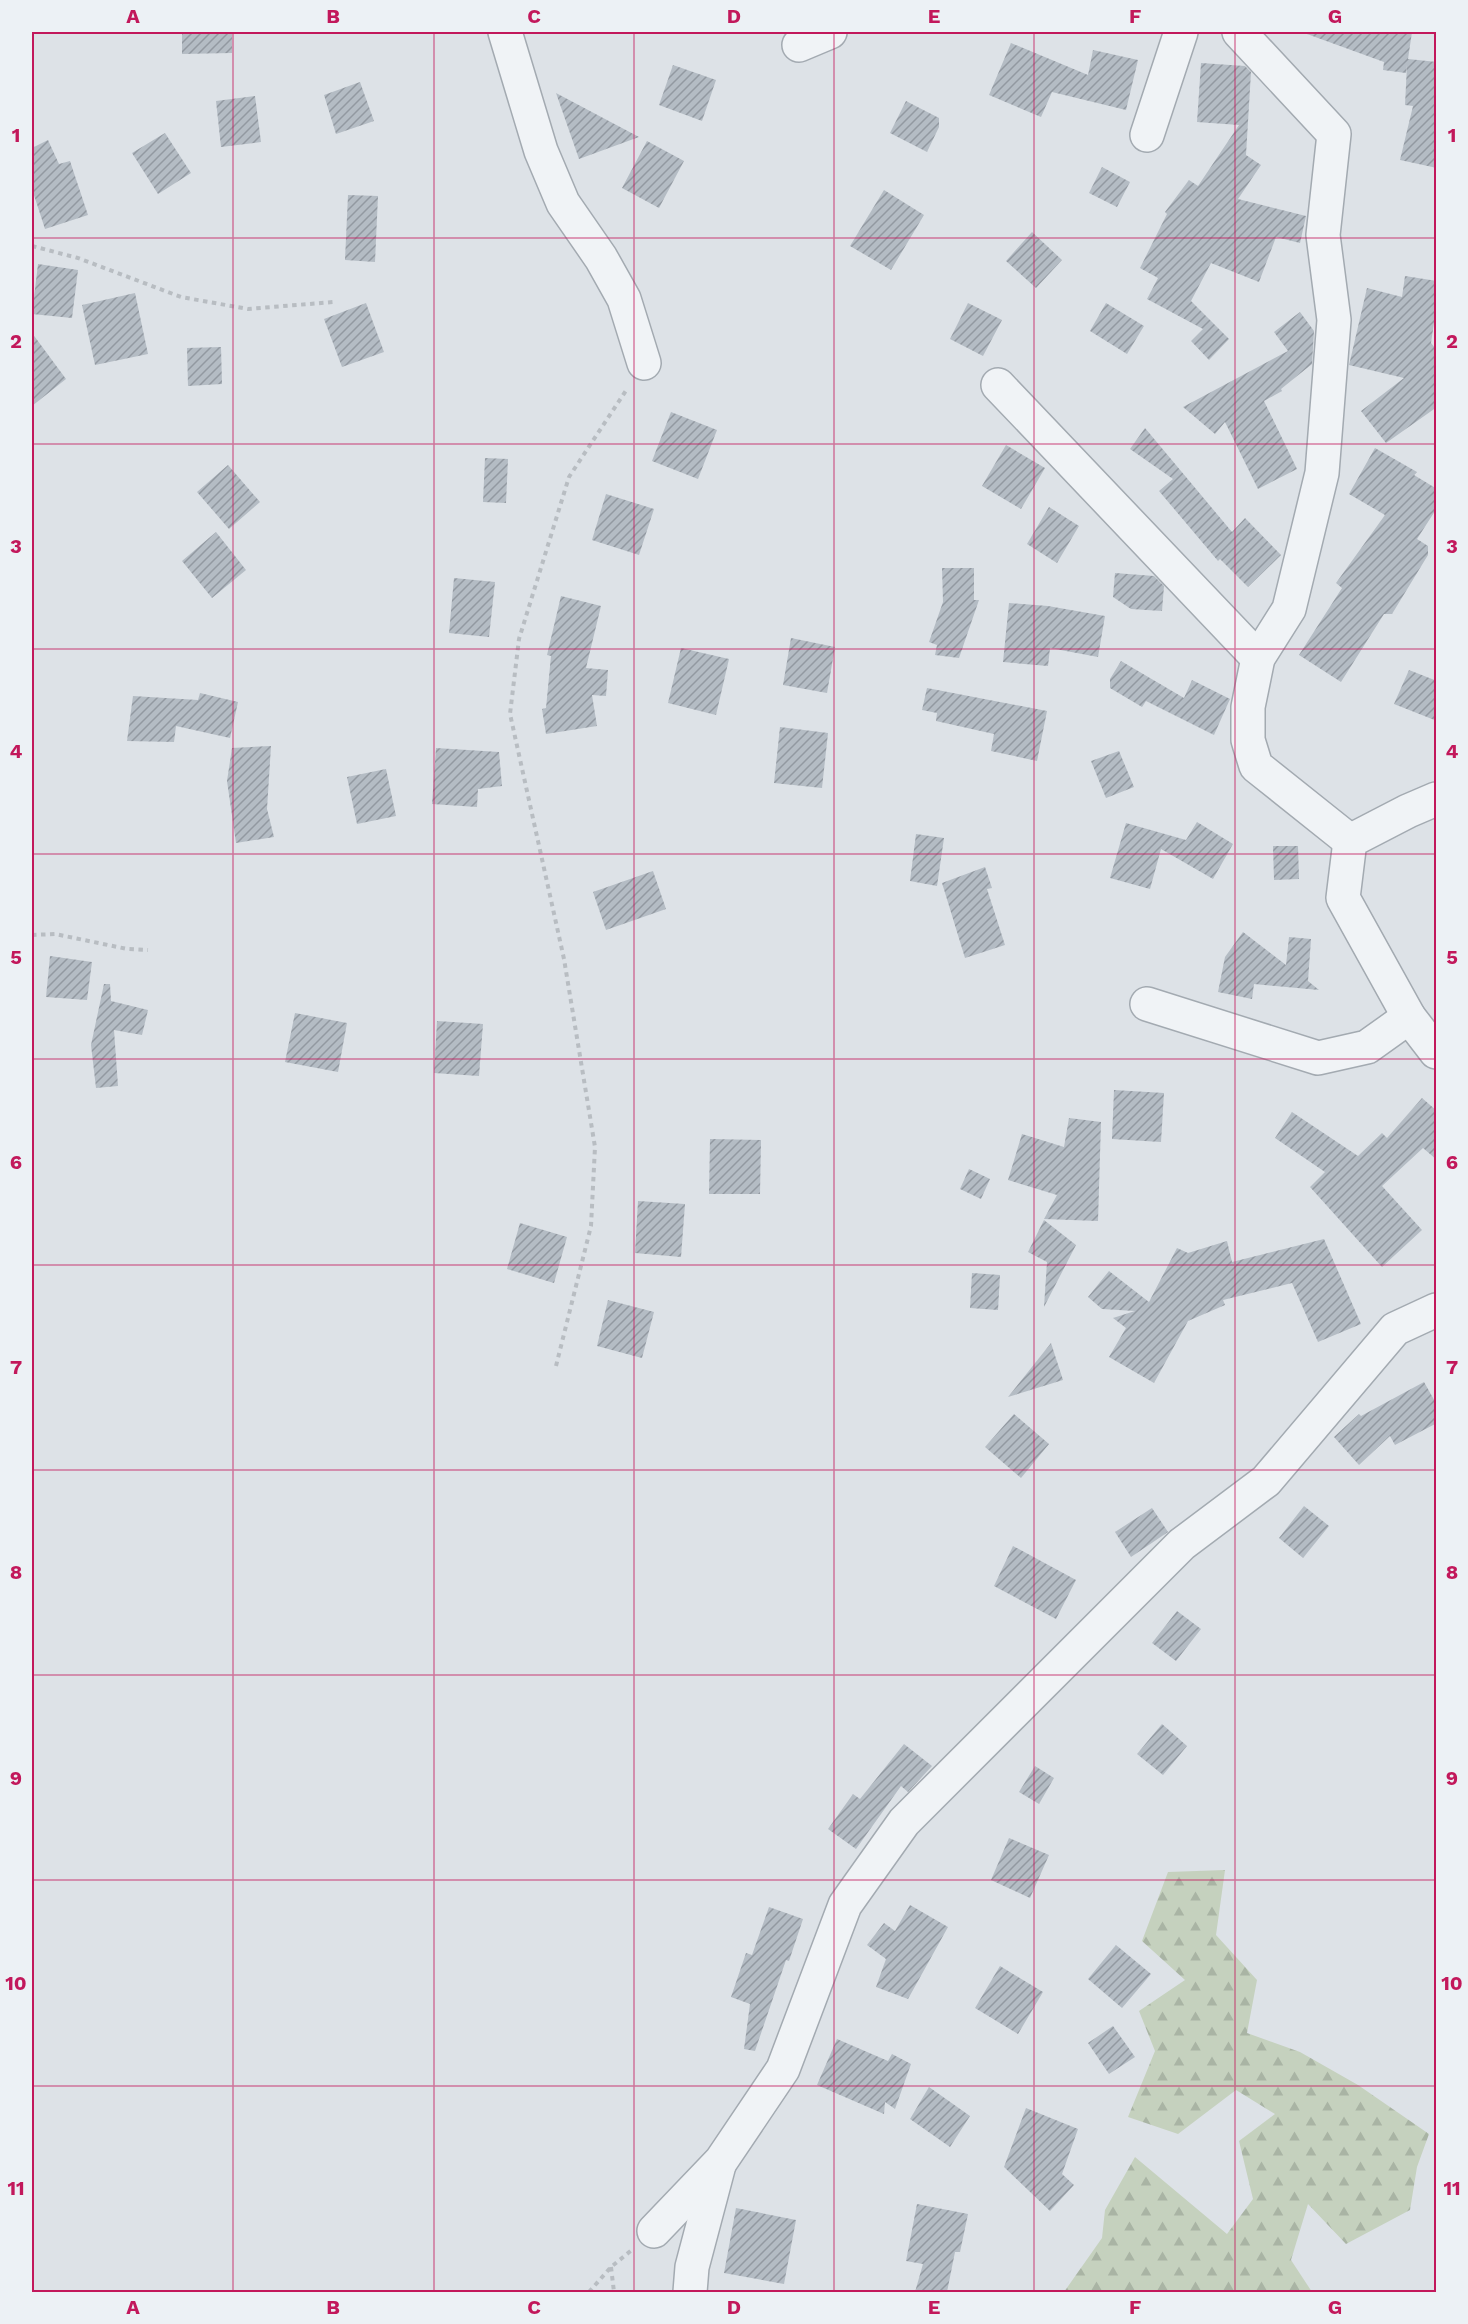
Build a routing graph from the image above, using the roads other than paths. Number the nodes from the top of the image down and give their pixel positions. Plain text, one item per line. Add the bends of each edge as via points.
1 (505, 32) edge
2 (830, 32) edge
3 (1181, 32) edge
4 (1239, 32) edge
5 (799, 45) dead end
6 (1147, 135) dead end
7 (644, 363) road end
8 (998, 385) dead end
9 (1258, 658) junction
10 (1437, 799) edge
11 (1350, 841) junction
12 (1147, 1004) dead end
13 (1409, 1017) junction
14 (1437, 1053) edge
15 (1437, 1310) edge
16 (720, 2161) junction
17 (654, 2231) road end
18 (690, 2292) edge

1 - 7 street via 541,151 563,204 624,299
2 - 5 street
3 - 6 street
4 - 9 street via 1334,134 1323,235 1334,320 1322,473 1289,609
8 - 9 street
9 - 11 street via 1248,707 1248,740 1256,766
10 - 11 street
11 - 13 street via 1343,898
12 - 13 street via 1318,1058 1367,1047
13 - 14 street
15 - 16 street via 1395,1329 1266,1481 1182,1544 904,1822 845,1905 783,2069
16 - 17 street
16 - 18 street via 692,2267

